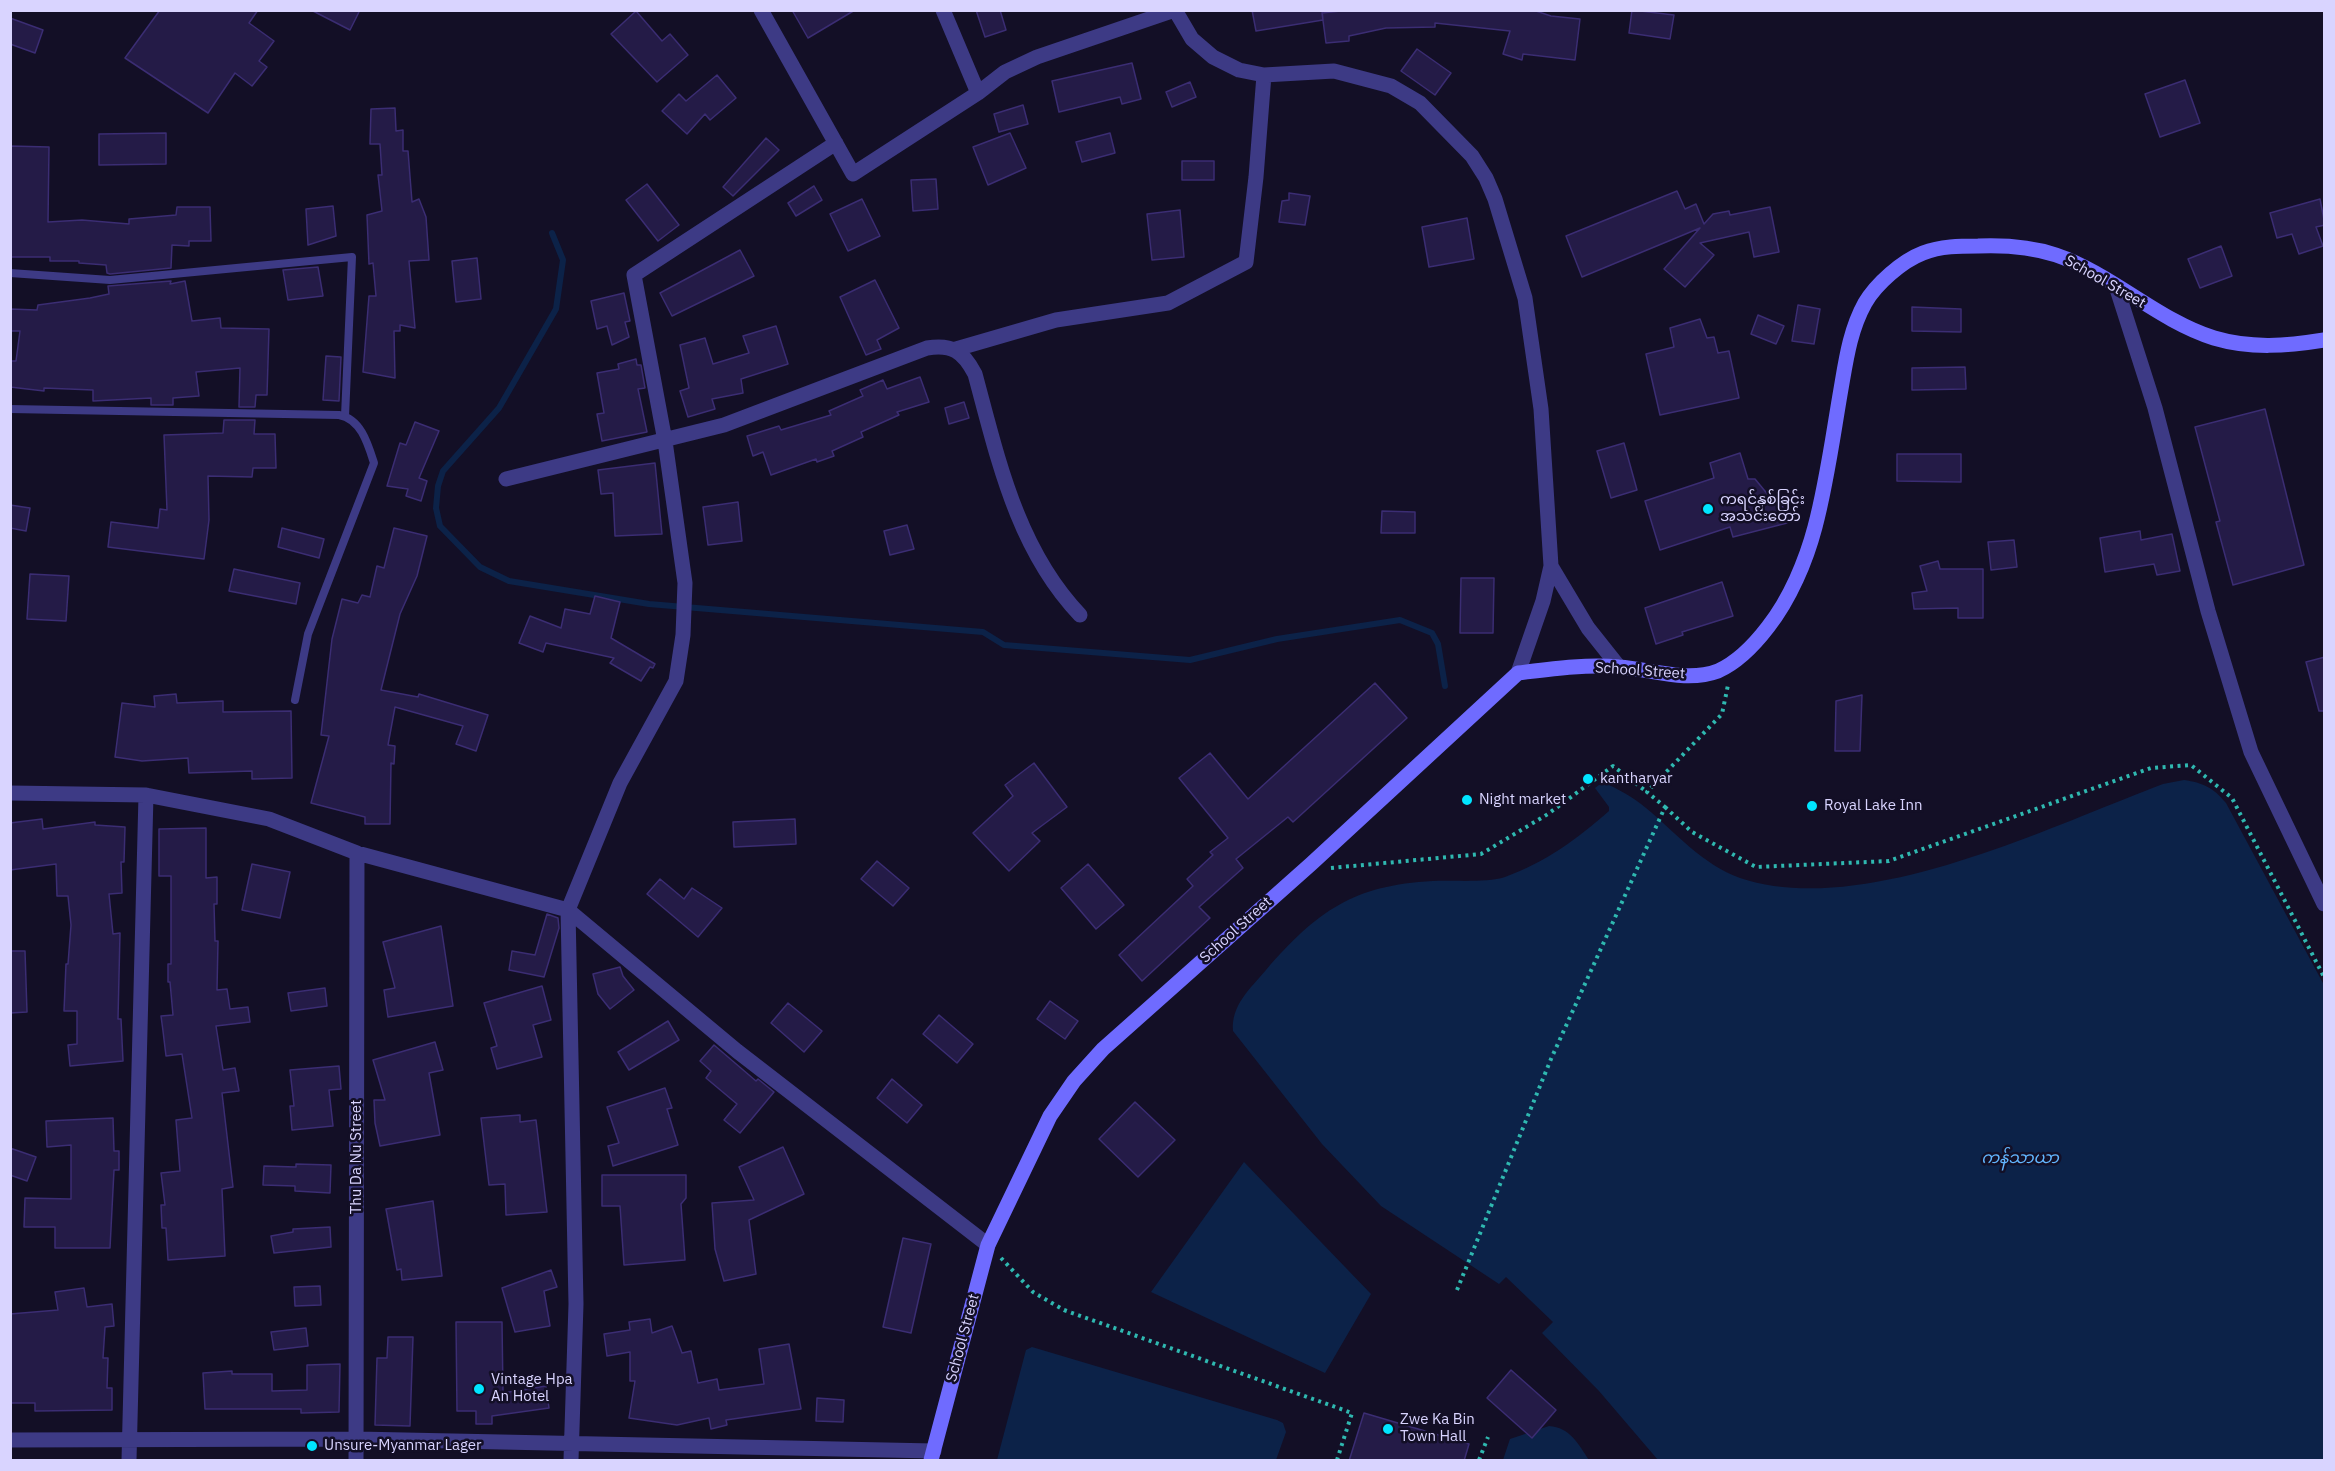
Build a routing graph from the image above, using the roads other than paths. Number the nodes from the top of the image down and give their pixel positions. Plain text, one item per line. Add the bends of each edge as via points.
1 (761, 10) edge
2 (943, 10) edge
3 (1175, 10) edge
4 (1264, 75) junction
5 (978, 93) junction
6 (836, 143) junction
7 (10, 273) edge
8 (2116, 286) junction
9 (2325, 340) edge
10 (956, 349) junction
11 (10, 409) edge
12 (345, 416) junction
13 (665, 441) junction
14 (506, 479) dead end
15 (1551, 566) junction
16 (1080, 615) dead end
17 (1619, 667) junction
18 (1518, 673) junction
19 (295, 700) dead end
20 (10, 793) edge
21 (146, 795) junction
22 (357, 853) junction
23 (2325, 904) edge
24 (568, 910) junction
25 (988, 1245) junction
26 (357, 1439) junction
27 (10, 1440) edge
28 (129, 1441) junction
29 (571, 1444) junction
30 (933, 1456) edge
31 (129, 1461) edge
32 (356, 1461) edge
33 (571, 1461) edge

1 - 6 street
2 - 5 street
3 - 4 street via 1192,39 1213,57 1239,70
3 - 5 street via 1037,57 1005,72
4 - 10 street via 1246,262 1168,303 1056,320
4 - 15 street via 1334,71 1391,86 1420,103 1472,156 1486,178 1507,237 1532,337 1541,409
5 - 6 street via 853,174
6 - 13 street via 634,275
7 - 12 lane via 110,279 352,257
8 - 9 street, School Street via 2153,310 2212,338 2273,347
8 - 17 street, School Street via 2056,255 1988,245 1950,246 1921,254 1883,281 1866,302 1850,341 1825,481 1807,554 1779,614 1754,645 1720,670 1702,675 1656,674
8 - 23 street via 2155,408 2208,611 2251,752
10 - 13 street via 927,348 724,425
10 - 16 street via 975,374 1005,484 1038,561 1061,596
11 - 12 lane
12 - 19 lane via 365,435 374,463 308,634
13 - 14 street
13 - 24 street via 685,583 676,681 620,783
15 - 17 street via 1588,628
15 - 18 street
17 - 18 street, School Street
18 - 25 street, School Street via 1311,864 1102,1048 1050,1116
20 - 21 street
21 - 22 street via 269,819
21 - 28 street
22 - 24 street
22 - 26 street, Thu Da Nu Street
24 - 25 street via 737,1051
24 - 29 street via 576,1304
25 - 30 street, School Street
26 - 28 street
26 - 29 street
26 - 32 street, Thu Da Nu Street
27 - 28 street
28 - 31 street
29 - 30 street
29 - 33 street

